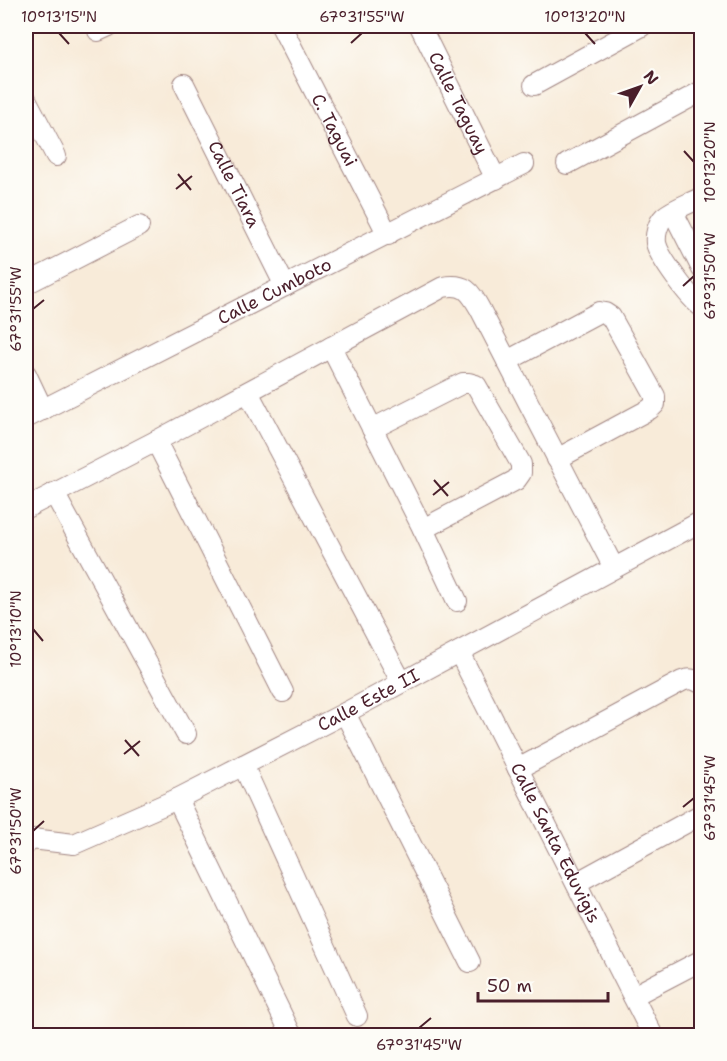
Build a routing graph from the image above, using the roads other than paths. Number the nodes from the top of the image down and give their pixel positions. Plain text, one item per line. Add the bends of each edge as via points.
1 (281, 26) edge
2 (420, 26) edge
3 (642, 26) edge
4 (184, 84) dead end
5 (534, 85) dead end
6 (702, 91) edge
7 (26, 99) edge
8 (56, 156) dead end
9 (524, 164) dead end
10 (567, 164) dead end
11 (496, 179) junction
12 (702, 197) edge
13 (666, 218) junction
14 (139, 226) dead end
15 (388, 235) junction
16 (702, 269) edge
17 (26, 284) edge
18 (285, 286) junction
19 (702, 307) edge
20 (331, 347) junction
21 (507, 361) junction
22 (26, 374) edge
23 (248, 392) junction
24 (34, 414) edge
25 (372, 429) junction
26 (156, 441) junction
27 (558, 459) junction
28 (54, 493) junction
29 (26, 508) edge
30 (702, 521) edge
31 (423, 529) junction
32 (614, 568) junction
33 (457, 602) dead end
34 (459, 652) junction
35 (401, 681) junction
36 (699, 682) edge
37 (283, 692) dead end
38 (345, 713) junction
39 (186, 734) dead end
40 (243, 765) junction
41 (518, 769) junction
42 (177, 800) junction
43 (702, 814) edge
44 (28, 838) edge
45 (576, 883) junction
46 (702, 960) edge
47 (470, 962) dead end
48 (633, 996) junction
49 (357, 1016) dead end
50 (292, 1035) edge
51 (653, 1035) edge

1 - 15 street, C. Taguai
2 - 11 street, Calle Taguay
3 - 5 street
4 - 18 street, Calle Tiara
6 - 10 street
7 - 8 street
9 - 11 street, Calle Cumboto
11 - 15 street, Calle Cumboto
12 - 13 street
13 - 16 street
13 - 19 street via 656,243 684,288
14 - 17 street
15 - 18 street, Calle Cumboto
18 - 24 street, Calle Cumboto
20 - 21 street via 443,287 455,285 472,296
20 - 23 street
20 - 25 street
21 - 27 street
21 - 27 street via 605,312 655,396 650,409
22 - 24 street
23 - 26 street
23 - 35 street
25 - 31 street
25 - 31 street via 469,383 476,385 521,464 516,480
26 - 28 street
26 - 37 street
27 - 32 street
28 - 29 street
28 - 39 street
30 - 32 street, Calle Este II
31 - 33 street
32 - 34 street, Calle Este II
34 - 35 street, Calle Este II
34 - 41 street, Calle Santa Eduvigis
35 - 38 street, Calle Este II
36 - 41 street via 681,681
38 - 40 street, Calle Este II
38 - 47 street
40 - 42 street, Calle Este II
40 - 49 street
41 - 45 street, Calle Santa Eduvigis
42 - 44 street, Calle Este II via 74,844
42 - 50 street
43 - 45 street
45 - 48 street, Calle Santa Eduvigis
46 - 48 street
48 - 51 street, Calle Santa Eduvigis

